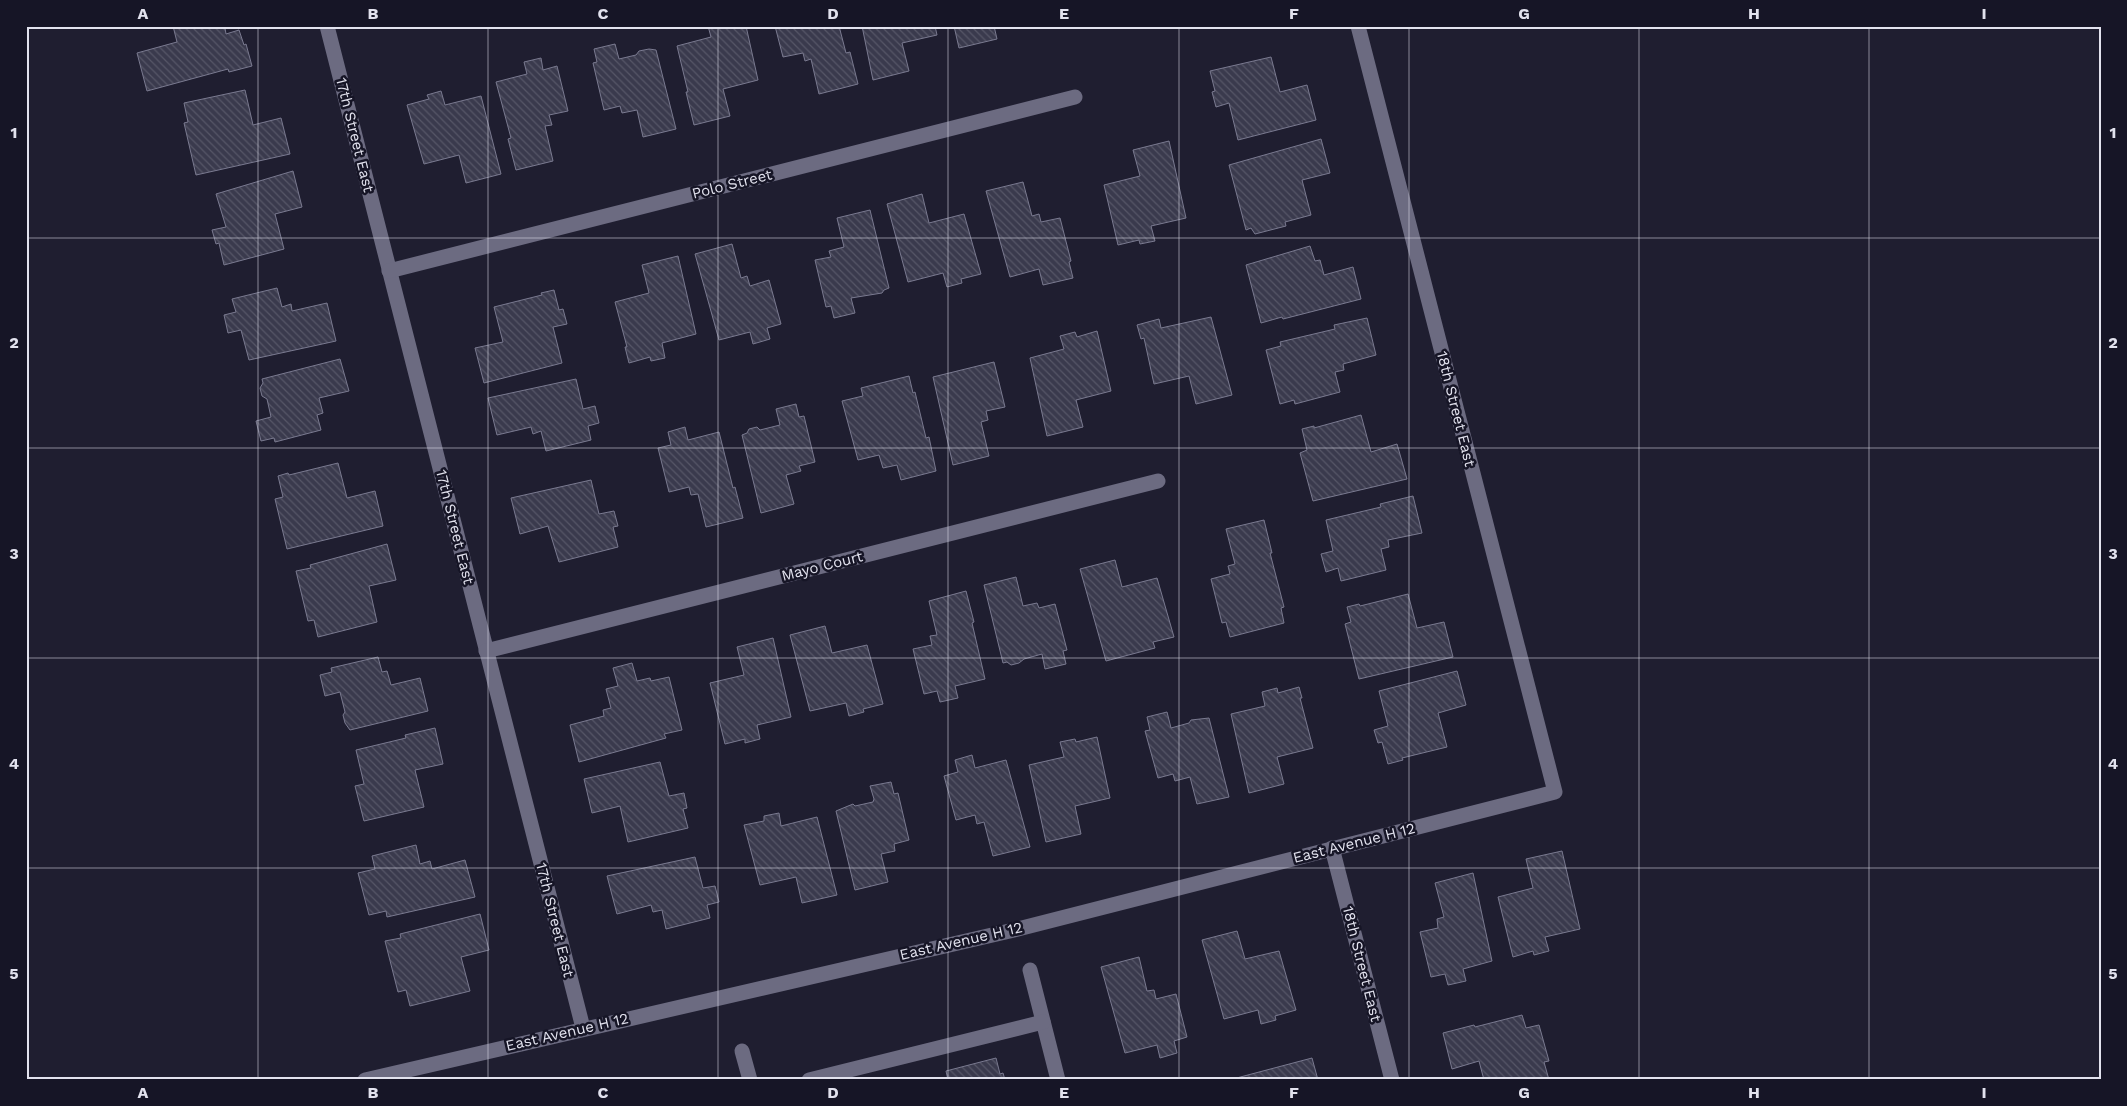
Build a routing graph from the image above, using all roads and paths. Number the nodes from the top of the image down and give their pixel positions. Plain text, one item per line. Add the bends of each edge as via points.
1 (327, 26) edge
2 (1358, 26) edge
3 (1075, 97) dead end
4 (390, 271) junction
5 (1158, 481) dead end
6 (486, 651) junction
7 (1555, 792) joint
8 (1332, 848) junction
9 (1030, 970) dead end
10 (1043, 1022) junction
11 (583, 1028) junction
12 (742, 1051) dead end
13 (365, 1080) edge
14 (750, 1080) edge
15 (809, 1080) edge
16 (1058, 1080) edge
17 (1392, 1080) edge

1 - 4 street, 17th Street East
2 - 7 street, 18th Street East
3 - 4 street, Polo Street
4 - 6 street, 17th Street East
5 - 6 street, Mayo Court
6 - 11 street, 17th Street East
7 - 8 street, East Avenue H 12
8 - 11 street, East Avenue H 12 via 1018,929
8 - 17 street, 18th Street East
9 - 10 street
10 - 15 street
10 - 16 street
11 - 13 street, East Avenue H 12
12 - 14 street

